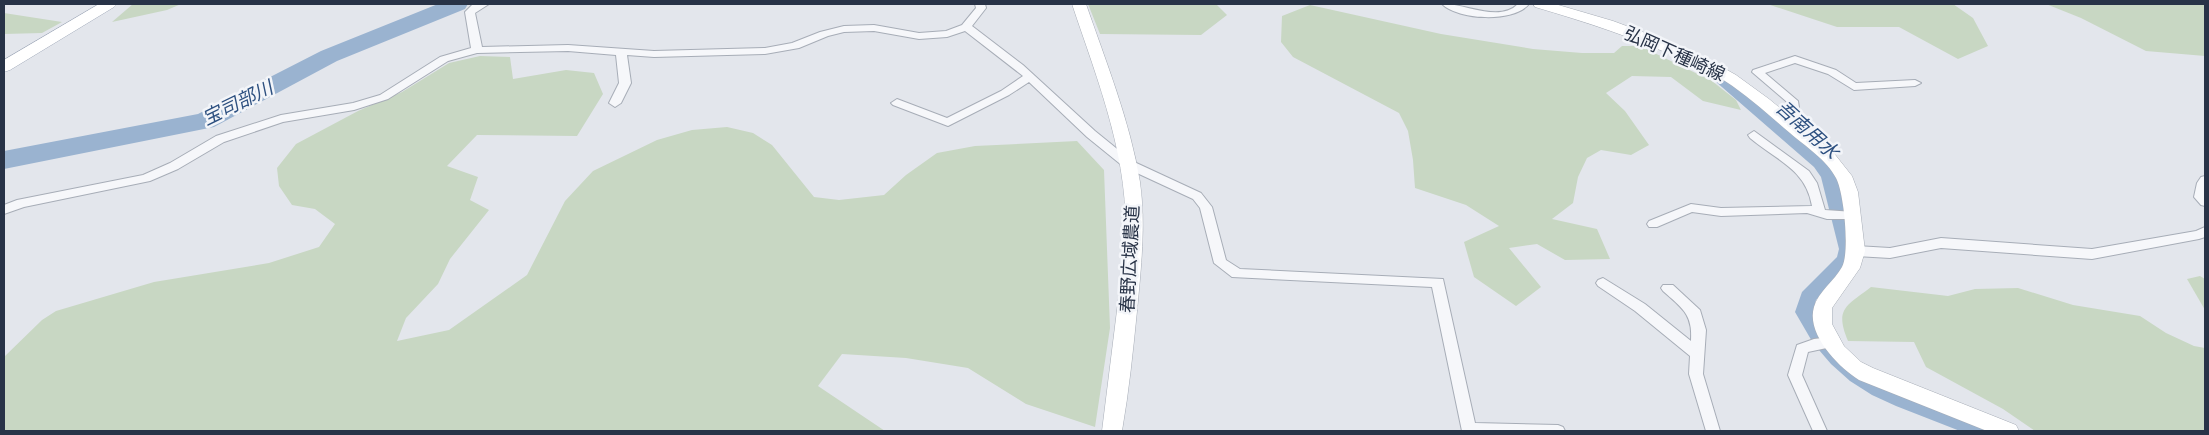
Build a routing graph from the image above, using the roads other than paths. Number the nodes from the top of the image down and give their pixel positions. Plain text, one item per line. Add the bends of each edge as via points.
1 (109, 4) edge
2 (484, 4) edge
3 (980, 4) edge
4 (1078, 4) edge
5 (1447, 4) edge
6 (1540, 4) edge
7 (1524, 5) edge
8 (966, 27) junction
9 (477, 50) junction
10 (620, 51) junction
11 (4, 67) edge
12 (1029, 76) junction
13 (1914, 83) dead end
14 (615, 102) dead end
15 (898, 103) dead end
16 (1796, 128) junction
17 (1754, 135) dead end
18 (1128, 164) junction
19 (2205, 180) edge
20 (2205, 202) edge
21 (4, 210) edge
22 (1823, 214) junction
23 (1849, 216) junction
24 (1653, 224) dead end
25 (2205, 231) edge
26 (1856, 251) junction
27 (1603, 283) dead end
28 (1668, 288) dead end
29 (1823, 343) junction
30 (1697, 354) junction
31 (1469, 430) edge
32 (1112, 431) edge
33 (1558, 431) edge
34 (1713, 431) edge
35 (1820, 431) edge
36 (2009, 431) edge

1 - 11 main road
2 - 9 street via 470,12
3 - 8 street via 981,8
4 - 18 main road, 春野広域農道 via 1114,109
5 - 7 street via 1458,9 1496,14 1509,14
6 - 16 main road, 弘岡下種崎線 via 1608,24 1700,61 1731,78
8 - 10 street via 947,34 919,36 874,28 844,29 795,46 765,51 654,54
8 - 12 street
9 - 10 street via 568,48
9 - 21 street via 444,59 384,97 354,106 281,119 220,139 146,178 21,203
10 - 14 street via 625,83
12 - 15 street via 1005,93 948,122
12 - 18 street via 1090,134
13 - 16 street via 1854,87 1832,72 1795,59 1758,72 1792,101
16 - 23 main road, 弘岡下種崎線 via 1828,156 1844,176
17 - 22 street via 1768,149 1785,157 1802,171 1814,185
18 - 31 street via 1197,196 1206,207 1220,263 1237,274 1438,282
18 - 32 main road, 春野広域農道 via 1134,209 1133,251
19 - 20 street via 2200,198
22 - 23 street
22 - 24 street via 1807,209 1721,212 1691,208
23 - 26 main road, 弘岡下種崎線
25 - 26 street via 2092,254 1941,243 1890,253
26 - 29 main road, 弘岡下種崎線 via 1851,268 1823,307
27 - 30 street via 1663,324
28 - 30 street via 1693,310 1698,330
29 - 35 street via 1802,349 1795,375
29 - 36 main road, 弘岡下種崎線 via 1866,374
30 - 34 street via 1696,374
31 - 33 street

